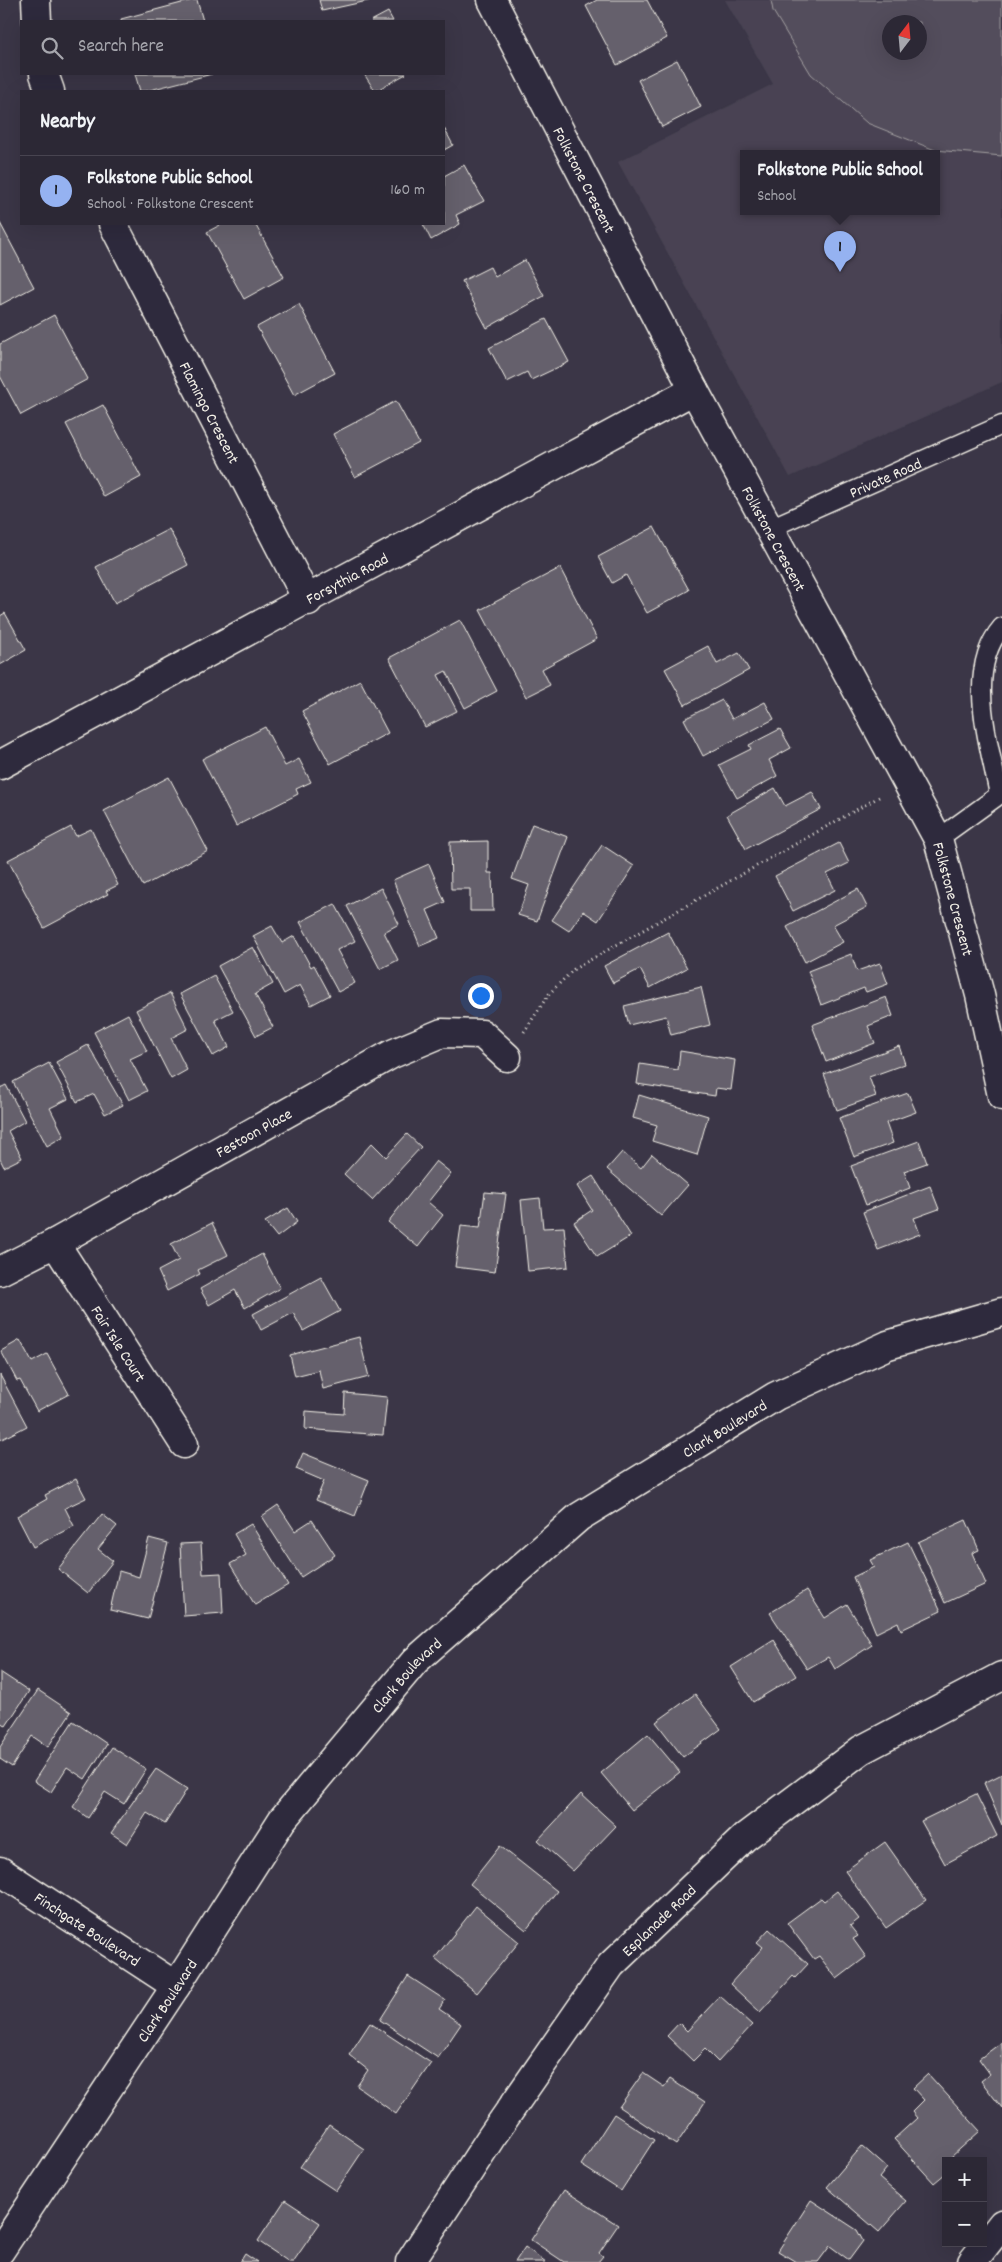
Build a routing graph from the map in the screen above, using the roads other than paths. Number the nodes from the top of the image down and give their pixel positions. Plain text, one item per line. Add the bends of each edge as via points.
1 (36, 0) edge
2 (492, 0) edge
3 (37, 20) edge
4 (44, 75) edge
5 (50, 90) edge
6 (114, 225) edge
7 (694, 390) junction
8 (1002, 425) edge
9 (768, 529) junction
10 (308, 601) junction
11 (1002, 627) edge
12 (0, 765) edge
13 (938, 839) junction
14 (508, 1056) road end
15 (1002, 1096) edge
16 (55, 1243) junction
17 (0, 1271) edge
18 (1002, 1312) edge
19 (184, 1444) dead end
20 (1002, 1676) edge
21 (0, 1871) edge
22 (176, 1986) junction
23 (1002, 2224) edge
24 (0, 2251) edge
25 (410, 2262) edge
26 (972, 2262) edge

1 - 3 street
2 - 7 street, Folkstone Crescent
4 - 5 street
6 - 10 street, Flamingo Crescent
7 - 9 street, Folkstone Crescent
7 - 10 street, Forsythia Road
8 - 9 lane, Private Road
9 - 13 street, Folkstone Crescent
10 - 12 street, Forsythia Road
11 - 13 lane via 986,654 980,694 999,795
13 - 15 street, Folkstone Crescent via 980,995
14 - 16 street, Festoon Place via 482,1034 442,1033 392,1054
16 - 17 street, Festoon Place
16 - 19 street, Fair Isle Court
18 - 22 street, Clark Boulevard via 888,1345 776,1396 579,1516 415,1661 282,1820
20 - 25 street, Esplanade Road via 861,1750 746,1837 612,1965 490,2139
21 - 22 street, Finchgate Boulevard
22 - 24 street, Clark Boulevard
23 - 26 street

